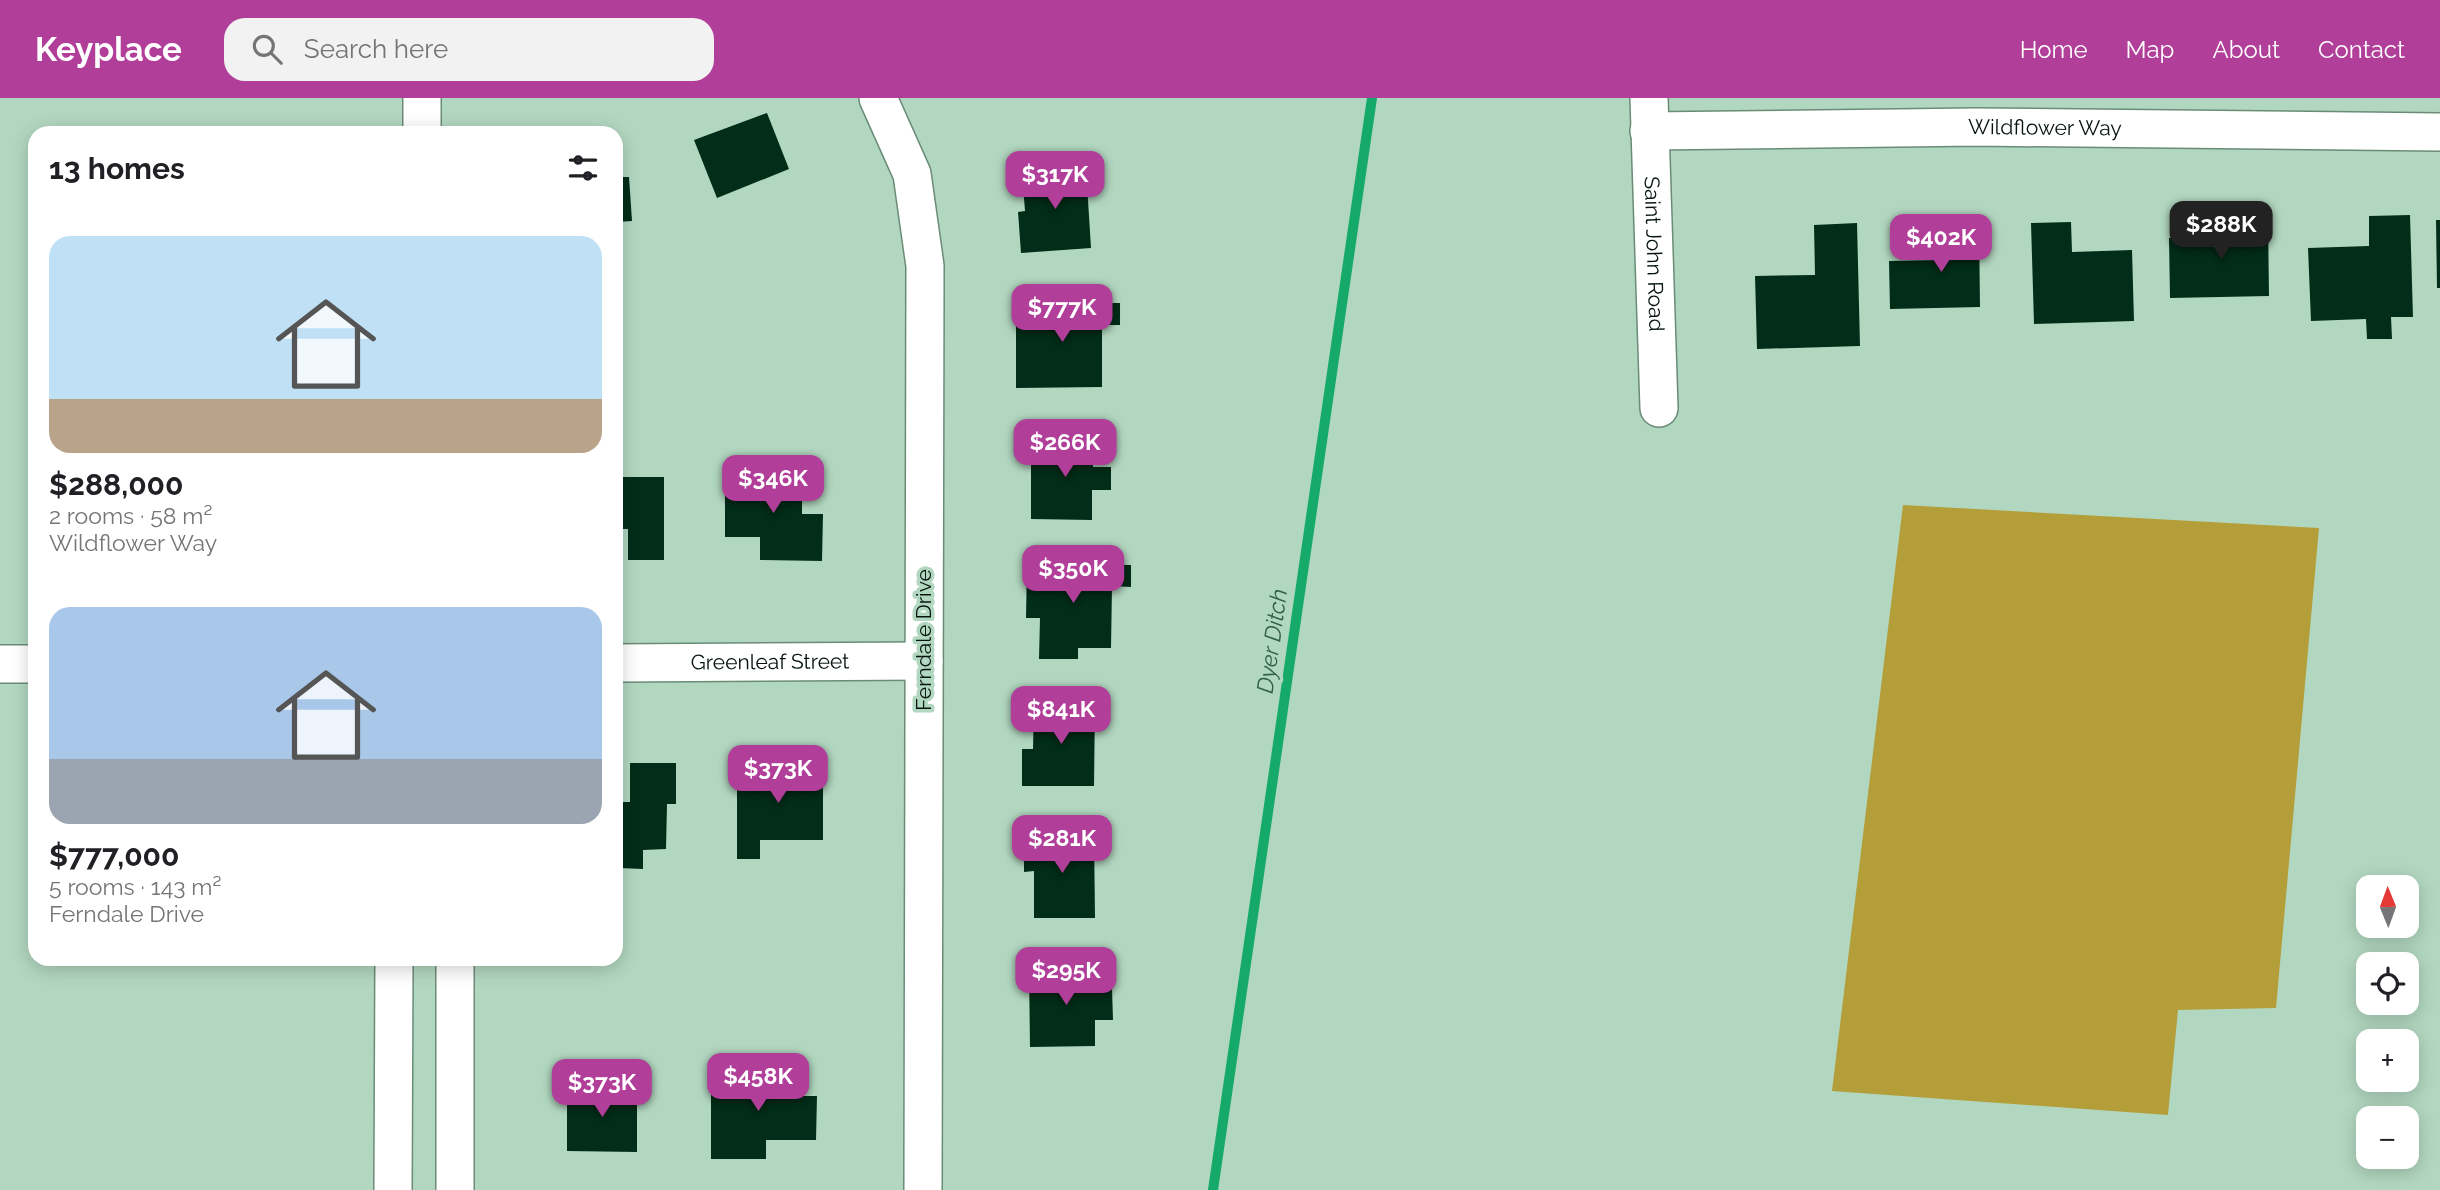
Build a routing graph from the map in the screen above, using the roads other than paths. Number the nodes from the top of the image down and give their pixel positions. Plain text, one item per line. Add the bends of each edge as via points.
1 (422, 98) edge
2 (878, 98) edge
3 (1976, 112) edge
4 (1649, 115) edge
5 (422, 126) edge
6 (2440, 132) edge
7 (1659, 408) dead end
8 (924, 661) junction
9 (623, 663) edge
10 (0, 664) edge
11 (28, 664) edge
12 (394, 966) edge
13 (455, 966) edge
14 (393, 1190) edge
15 (455, 1190) edge
16 (923, 1190) edge

1 - 5 street
2 - 8 street, Ferndale Drive via 912,174 925,266
3 - 4 street, Wildflower Way
3 - 6 street, Wildflower Way
4 - 7 street, Saint John Road
8 - 9 street, Greenleaf Street
8 - 16 street, Ferndale Drive
10 - 11 street
12 - 14 street
13 - 15 street

